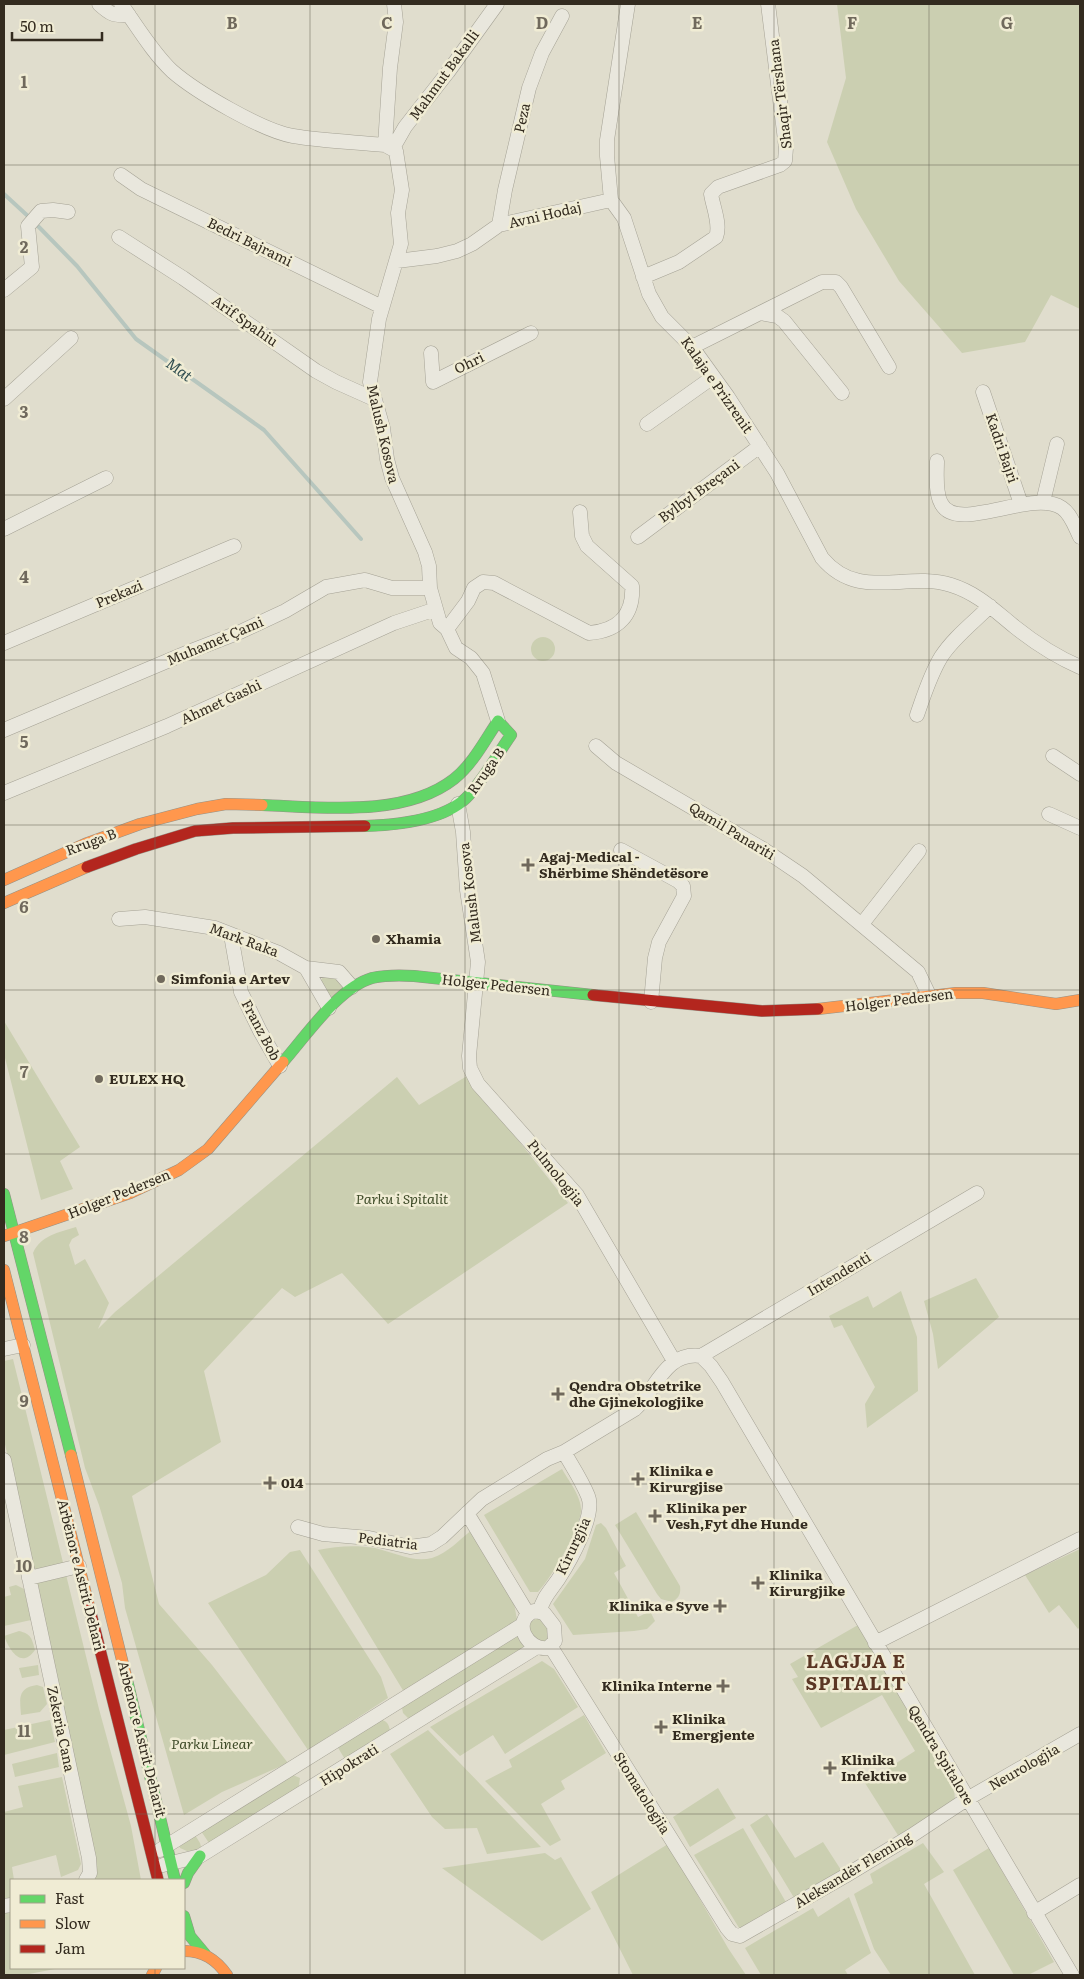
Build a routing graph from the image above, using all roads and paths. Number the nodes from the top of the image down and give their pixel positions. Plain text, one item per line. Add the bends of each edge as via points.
1 (99, 4) edge
2 (394, 4) edge
3 (497, 4) edge
4 (628, 4) edge
5 (768, 4) edge
6 (125, 10) edge
7 (562, 16) dead end
8 (389, 147) junction
9 (121, 175) dead end
10 (611, 200) junction
11 (68, 212) dead end
12 (499, 225) junction
13 (119, 237) dead end
14 (397, 261) junction
15 (643, 277) junction
16 (4, 290) edge
17 (382, 307) junction
18 (760, 313) junction
19 (531, 333) dead end
20 (71, 338) dead end
21 (692, 348) junction
22 (431, 353) dead end
23 (889, 367) dead end
24 (713, 377) junction
25 (982, 392) dead end
26 (842, 393) dead end
27 (4, 399) edge
28 (374, 399) junction
29 (647, 424) dead end
30 (1057, 444) dead end
31 (760, 446) junction
32 (937, 461) dead end
33 (106, 478) dead end
34 (1043, 502) junction
35 (1021, 504) junction
36 (580, 512) dead end
37 (1076, 518) edge
38 (4, 529) edge
39 (638, 537) dead end
40 (1080, 537) edge
41 (234, 546) dead end
42 (430, 588) junction
43 (990, 606) junction
44 (436, 609) junction
45 (447, 629) junction
46 (4, 643) edge
47 (1080, 667) edge
48 (917, 715) dead end
49 (498, 721) junction
50 (4, 730) edge
51 (596, 746) dead end
52 (1053, 756) dead end
53 (1080, 774) edge
54 (4, 793) edge
55 (458, 804) junction
56 (1049, 814) dead end
57 (1080, 828) edge
58 (621, 850) dead end
59 (919, 851) dead end
60 (4, 880) edge
61 (4, 903) edge
62 (119, 919) dead end
63 (862, 924) junction
64 (231, 935) junction
65 (306, 968) junction
66 (477, 982) junction
67 (352, 987) junction
68 (929, 995) junction
69 (1080, 1000) edge
70 (651, 1002) junction
71 (329, 1008) junction
72 (280, 1066) junction
73 (977, 1193) dead end
74 (4, 1194) edge
75 (9, 1234) edge
76 (4, 1270) edge
77 (23, 1345) junction
78 (4, 1350) edge
79 (701, 1356) junction
80 (674, 1361) junction
81 (564, 1452) junction
82 (4, 1460) edge
83 (467, 1513) junction
84 (298, 1527) dead end
85 (1080, 1539) edge
86 (79, 1566) junction
87 (28, 1578) junction
88 (530, 1617) junction
89 (116, 1632) joint
90 (875, 1643) junction
91 (536, 1647) junction
92 (551, 1647) junction
93 (1080, 1734) edge
94 (967, 1799) junction
95 (167, 1846) junction
96 (200, 1856) junction
97 (171, 1863) junction
98 (155, 1867) edge
99 (87, 1879) edge
100 (175, 1879) edge
101 (185, 1880) edge
102 (1080, 1886) edge
103 (1034, 1912) junction
104 (185, 1919) edge
105 (737, 1936) joint
106 (185, 1951) edge
107 (205, 1954) junction
108 (226, 1975) edge
109 (1072, 1975) edge

1 - 6 street via 118,16
2 - 8 street, Malush Kosova via 396,22 390,68
3 - 8 street, Mahmut Bakalli via 454,66
4 - 10 street via 607,140
5 - 15 street, Shaqir Tërshana via 787,156 785,161 718,187 711,194 718,224 716,237 679,262
6 - 8 street via 149,43 184,81 257,123 292,136
7 - 12 street, Peza via 542,53 529,88
8 - 14 street, Malush Kosova via 397,155 402,190 398,213 401,244
9 - 17 street, Bedri Bajrami via 141,189
10 - 12 street, Avni Hodaj
10 - 15 street, Kalaja e Prizrenit via 624,218
11 - 16 street via 41,211 28,226 32,267
12 - 14 street, Avni Hodaj via 457,251
13 - 28 street, Arif Spahiu via 316,371
14 - 17 street, Malush Kosova
15 - 21 street, Kalaja e Prizrenit via 654,306
17 - 28 street, Malush Kosova via 370,382
18 - 21 street
18 - 23 street via 822,282 836,282 854,306
18 - 26 street via 777,316 784,321
19 - 22 street, Ohri via 433,382
20 - 27 street
21 - 24 street, Kalaja e Prizrenit
24 - 29 street
24 - 31 street, Kalaja e Prizrenit
25 - 35 street, Kadri Bajri
28 - 42 street, Malush Kosova via 392,478 425,552
30 - 34 street
31 - 39 street, Bylbyl Breçani
31 - 43 street, Kalaja e Prizrenit via 792,498 814,547 830,568 854,580 872,584 915,581 950,584
32 - 35 street via 939,497 941,504 951,513 974,515
33 - 38 street
34 - 35 street
34 - 37 street via 1060,507
36 - 45 street via 582,536 587,546 632,586 633,599 617,626 604,632 589,633 494,583 483,582 474,588
37 - 40 street
41 - 46 street, Prekazi
42 - 44 street, Malush Kosova
42 - 50 street, Muhamet Çami via 392,588 365,580 326,586 285,611 240,632
43 - 47 street, Kalaja e Prizrenit via 1035,642
43 - 48 street via 942,656
44 - 45 street, Malush Kosova via 440,623
44 - 54 street, Ahmet Gashi via 394,623 167,726
45 - 49 street, Malush Kosova via 456,648 471,658 483,673
49 - 55 main road, Rruga B via 511,735 468,796
49 - 60 main road, Rruga B via 455,778 439,790 417,798 389,804 324,807 229,804 189,810 58,854
51 - 63 street, Qamil Panariti via 616,763 763,849 803,876
52 - 53 street
55 - 61 main road, Rruga B via 424,818 395,825 195,831 65,875
55 - 66 street, Malush Kosova via 478,962
56 - 57 street
58 - 70 street via 678,881 684,892 659,942
59 - 63 street
62 - 64 street, Mark Raka via 158,918 215,928
63 - 68 street, Qamil Panariti via 918,972
64 - 65 street, Mark Raka via 278,952
64 - 72 street, Franz Bob via 241,992
65 - 67 street, Mark Raka via 339,972
65 - 71 street
66 - 67 main road, Holger Pedersen via 391,974
66 - 70 main road, Holger Pedersen
66 - 80 street, Pulmologjia via 469,1056 473,1076 577,1195
67 - 71 main road, Holger Pedersen
68 - 69 main road, Holger Pedersen via 982,993 1056,1004
68 - 70 main road, Holger Pedersen via 783,1011
71 - 72 main road, Holger Pedersen
72 - 75 main road, Holger Pedersen via 208,1149 175,1172 111,1200
73 - 79 street, Intendenti
74 - 75 main road, Arbënor e Astrit Dehari
75 - 89 main road, Arbënor e Astrit Dehari
76 - 77 main road, Arbënor e Astrit Dehari
77 - 78 street
77 - 86 main road, Arbënor e Astrit Dehari
79 - 80 street via 687,1356
79 - 90 street, Qendra Spitalore via 719,1377
80 - 81 street, Pediatria via 635,1409
81 - 83 street, Pediatria via 482,1499
81 - 88 street, Kirurgjia via 589,1497 589,1511 560,1578
82 - 87 street, Zekeria Cana
83 - 84 street, Pediatria via 437,1541 421,1547 334,1536
83 - 88 street
85 - 90 street
86 - 87 street
86 - 98 main road, Arbënor e Astrit Dehari
87 - 99 street, Zekeria Cana via 90,1858
88 - 91 street via 527,1639
88 - 92 street via 549,1617 556,1629
88 - 95 street, Hipokrati
89 - 95 main road, Arbenor e Astrit Deharit
90 - 94 street, Qendra Spitalore
91 - 92 street
91 - 96 street, Hipokrati
92 - 105 street, Stomatologjia via 727,1928
93 - 94 street, Neurologjia
94 - 103 street, Qendra Spitalore
94 - 105 street, Aleksandër Fleming via 828,1886 747,1934
95 - 97 main road
95 - 98 street, Hipokrati
96 - 97 street, Hipokrati
96 - 101 main road
97 - 98 street, Hipokrati
97 - 100 main road
102 - 103 street
103 - 109 street, Qendra Spitalore
104 - 107 main road via 190,1936
106 - 107 main road
107 - 108 main road via 217,1962

